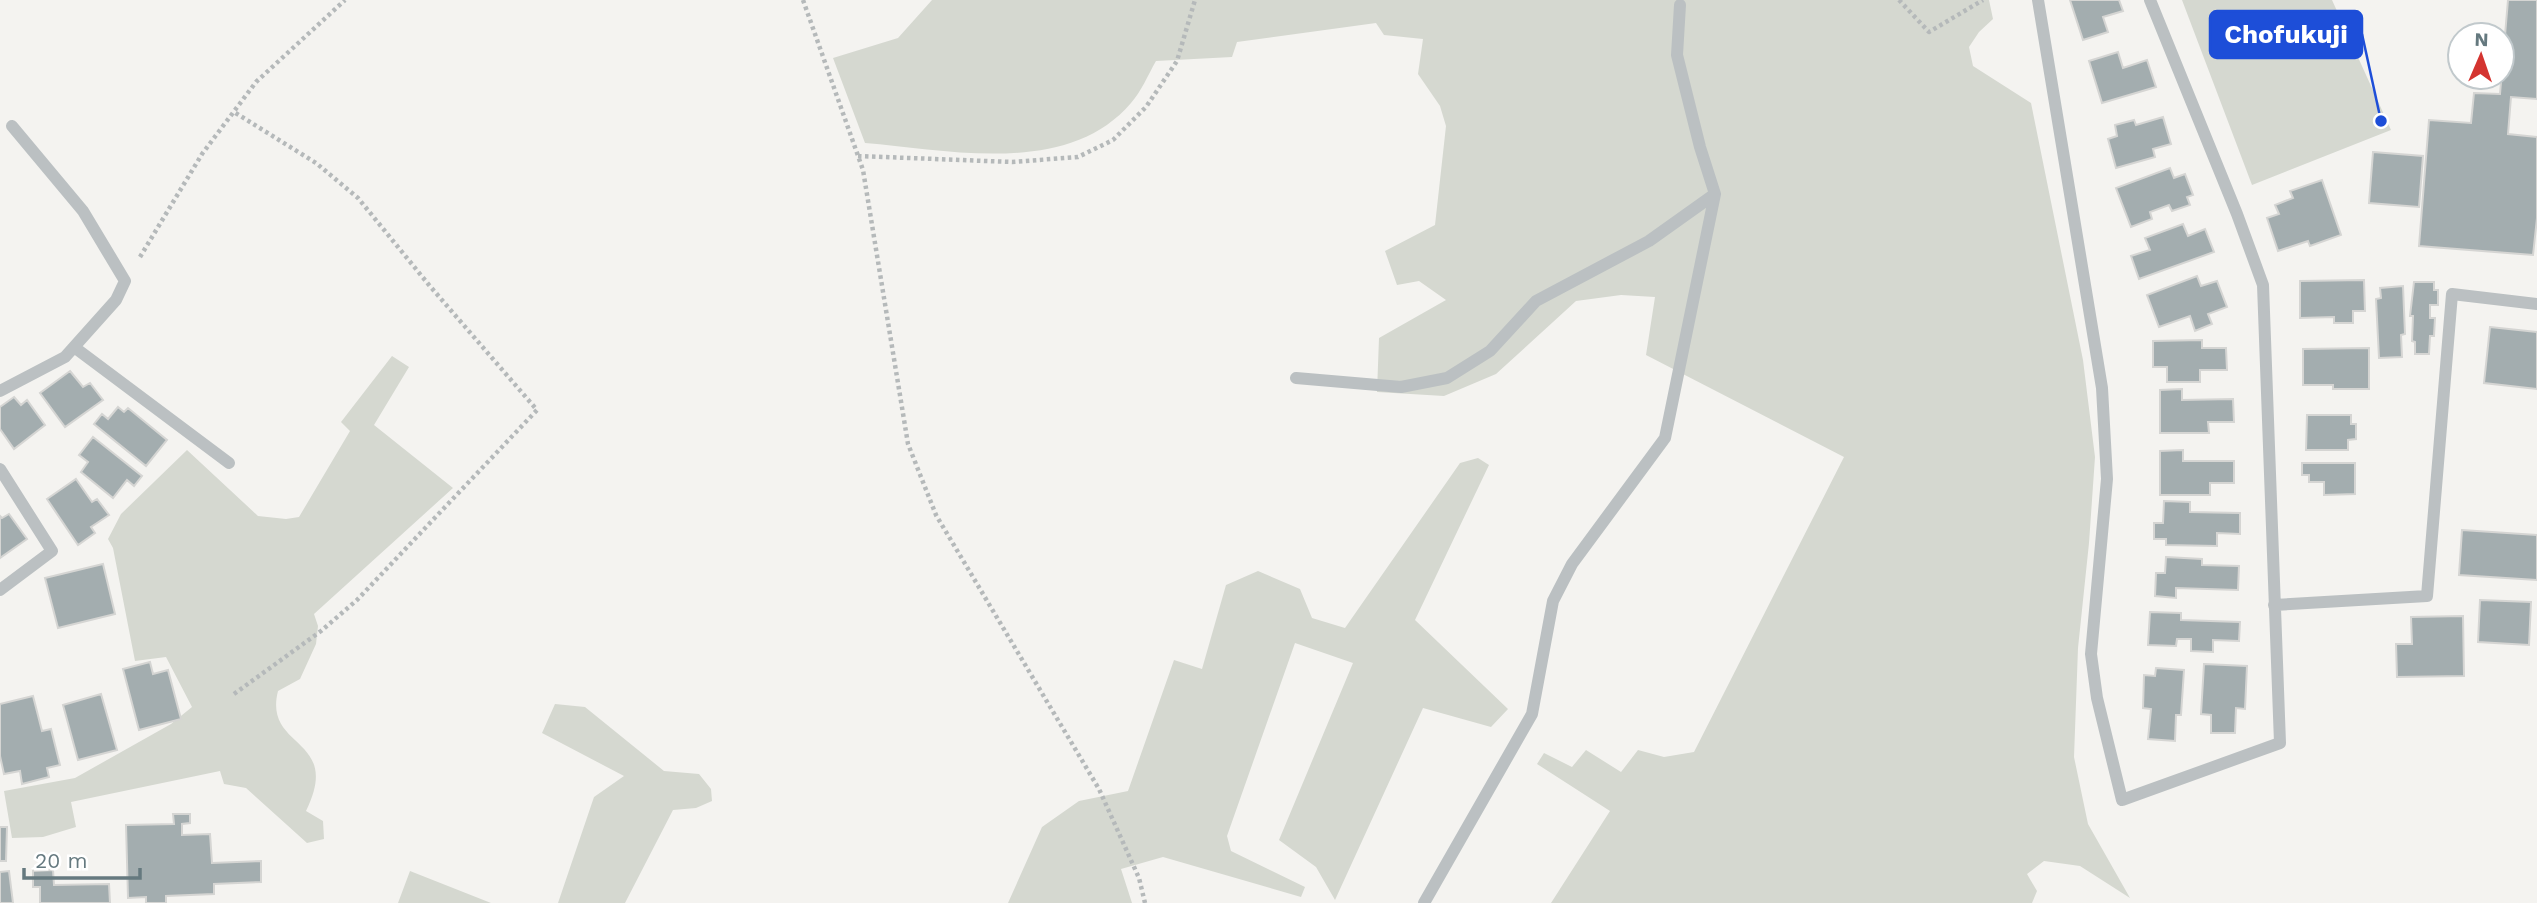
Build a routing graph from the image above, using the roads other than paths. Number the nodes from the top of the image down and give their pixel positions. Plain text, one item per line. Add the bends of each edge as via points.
1 (2038, 0) edge
2 (2150, 0) edge
3 (1680, 5) dead end
4 (12, 126) dead end
5 (1715, 194) junction
6 (2537, 304) edge
7 (75, 347) junction
8 (1296, 378) dead end
9 (0, 391) edge
10 (229, 463) dead end
11 (0, 469) edge
12 (0, 590) edge
13 (2274, 605) junction
14 (1424, 903) edge

1 - 13 street via 2102,388 2107,479 2091,654 2122,800 2280,743
2 - 13 street via 2263,285
3 - 5 street via 1677,55
4 - 7 street via 83,211 125,281 116,300
5 - 8 street via 1649,241 1536,301 1490,351 1447,379 1401,387
5 - 14 street via 1665,438 1572,564 1553,601 1532,714
6 - 13 street via 2452,294 2427,596
7 - 9 street via 65,357
7 - 10 street
11 - 12 street via 52,551

